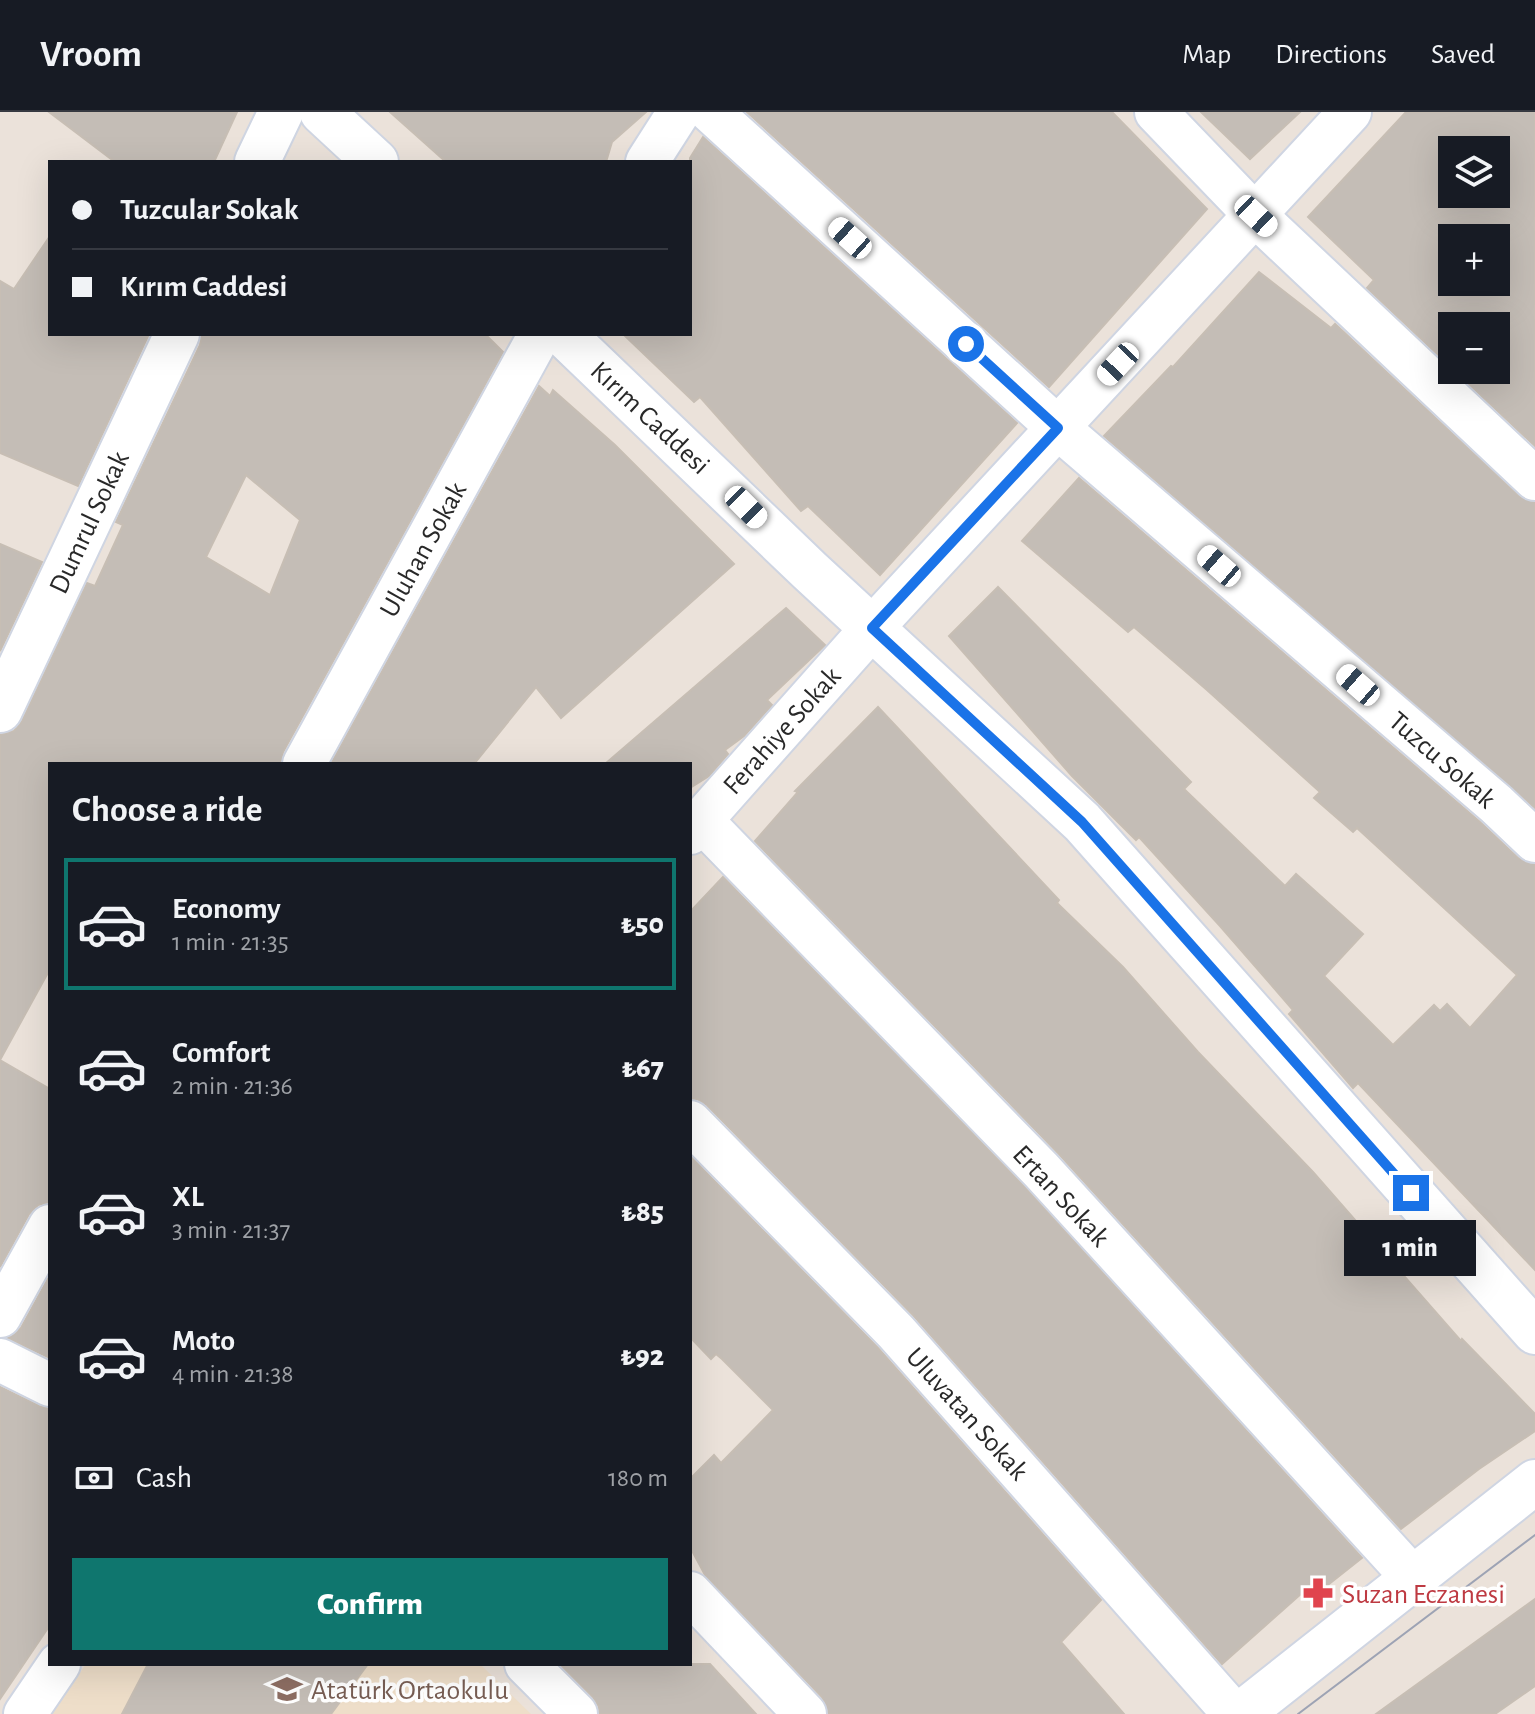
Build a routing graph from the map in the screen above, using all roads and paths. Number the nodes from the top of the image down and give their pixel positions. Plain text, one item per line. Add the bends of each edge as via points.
1 (281, 112) edge
2 (322, 112) edge
3 (679, 112) edge
4 (711, 112) edge
5 (1156, 112) edge
6 (1350, 112) edge
7 (258, 160) edge
8 (374, 160) edge
9 (648, 160) edge
10 (1256, 216) junction
11 (176, 336) edge
12 (539, 336) edge
13 (539, 336) edge
14 (565, 336) edge
15 (1058, 428) junction
16 (1535, 479) edge
17 (872, 628) junction
18 (0, 710) edge
19 (305, 762) edge
20 (315, 762) edge
21 (696, 826) edge
22 (1535, 841) edge
23 (692, 1124) edge
24 (48, 1232) edge
25 (0, 1317) edge
26 (1535, 1332) edge
27 (0, 1360) edge
28 (48, 1384) edge
29 (1535, 1482) edge
30 (1413, 1578) junction
31 (692, 1595) edge
32 (58, 1666) edge
33 (528, 1666) edge
34 (25, 1714) edge
35 (576, 1714) edge
36 (805, 1714) edge
37 (1234, 1714) edge
38 (1241, 1714) edge

1 - 7 main road
2 - 8 main road
3 - 9 street
4 - 15 street, Tuzcu Sokak
5 - 10 street
6 - 10 street, Ferahiye Sokak
10 - 15 street, Ferahiye Sokak
10 - 16 street
11 - 18 main road, Dumrul Sokak
12 - 19 street, Uluhan Sokak
13 - 20 street via 378,652
14 - 17 main road, Kırım Caddesi
15 - 17 street, Ferahiye Sokak
15 - 22 street, Tuzcu Sokak
17 - 21 street, Ferahiye Sokak
17 - 26 main road, Kırım Caddesi via 1082,822
21 - 30 street, Ertan Sokak via 1041,1170
23 - 37 street, Uluvatan Sokak via 896,1332
24 - 25 street
27 - 28 street
29 - 30 main road
30 - 38 main road
31 - 36 street
32 - 34 street
33 - 35 street

